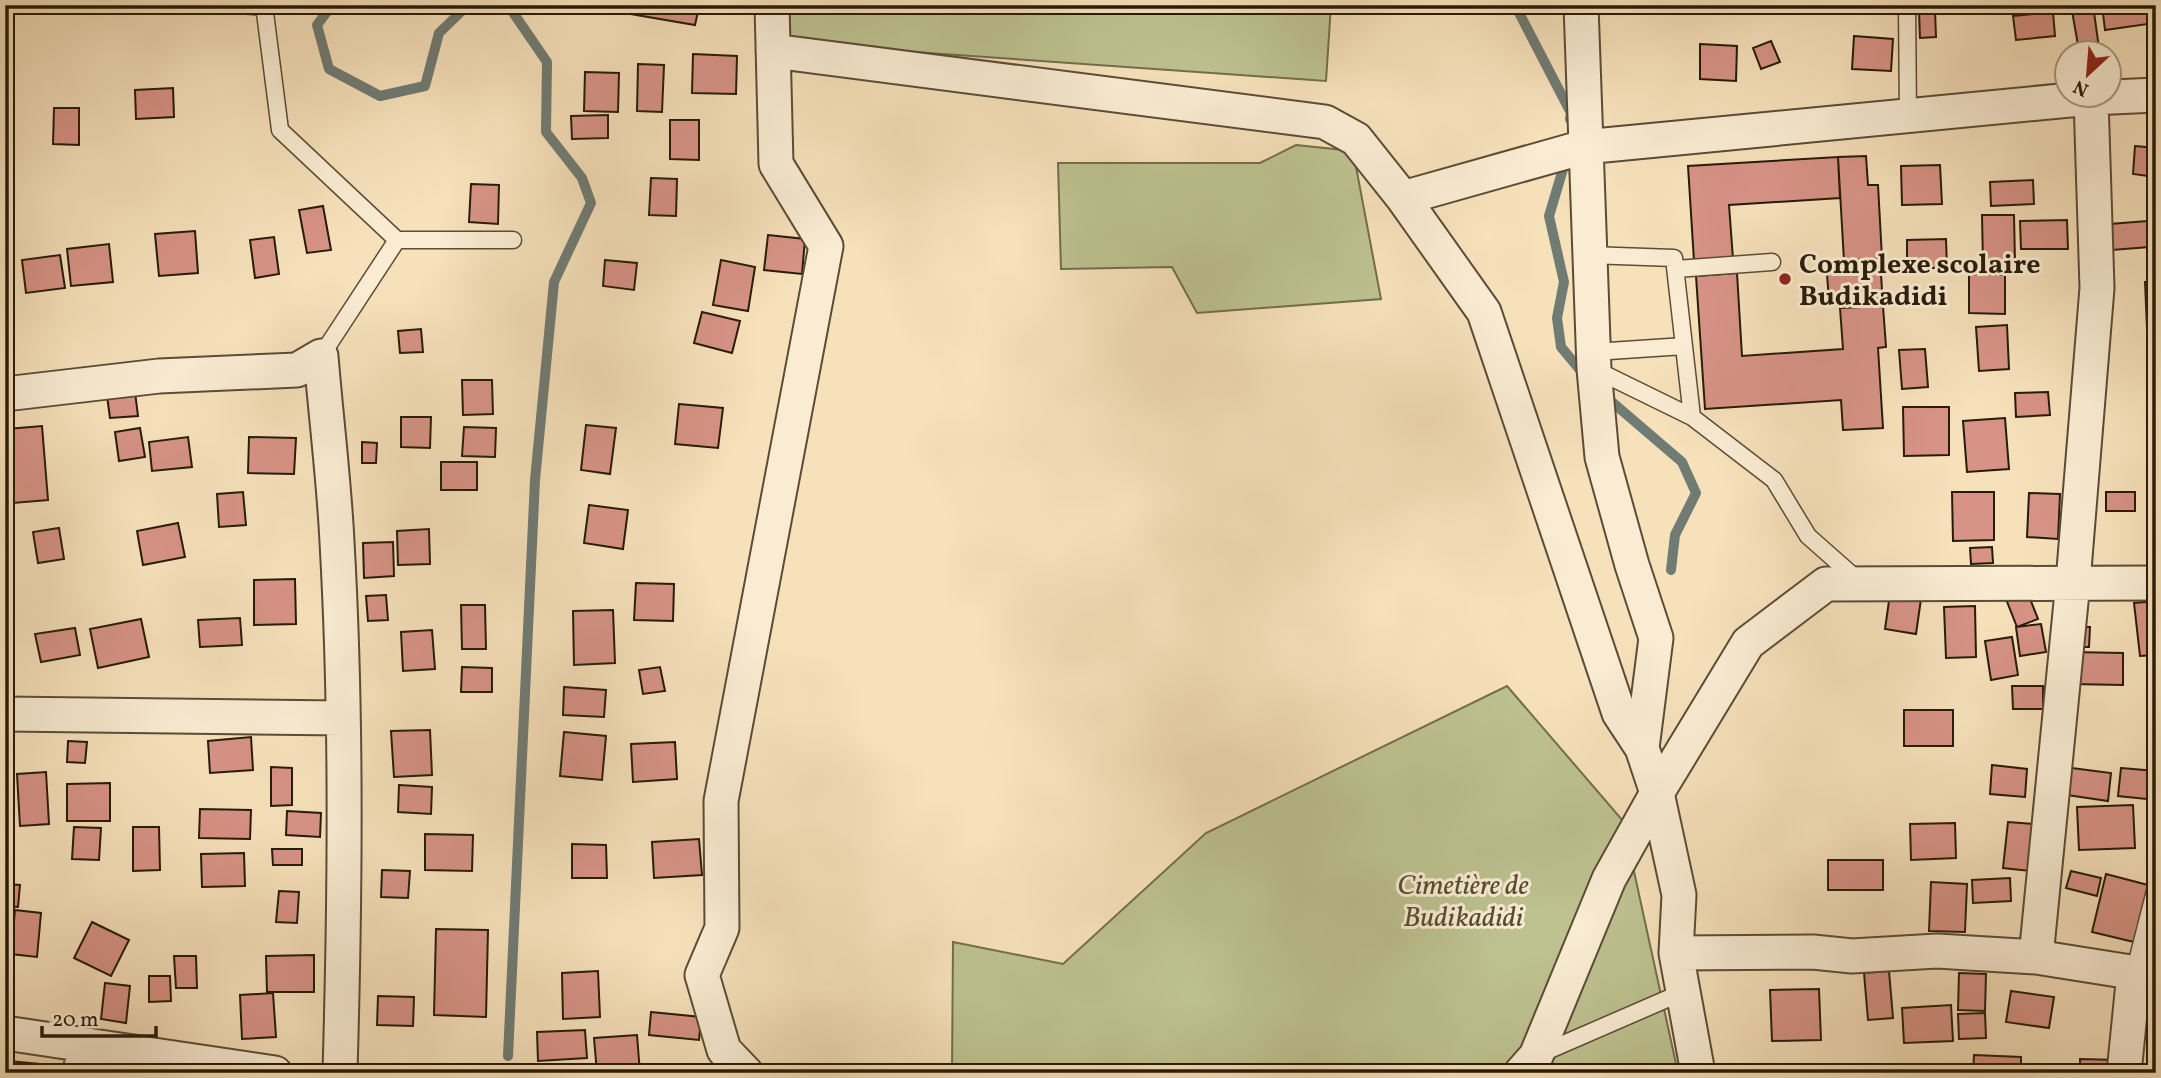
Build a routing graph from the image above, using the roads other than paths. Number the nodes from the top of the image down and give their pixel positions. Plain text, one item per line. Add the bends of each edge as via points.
1 (240, 5) edge
2 (772, 5) edge
3 (1581, 5) edge
4 (1907, 5) edge
5 (264, 6) edge
6 (773, 51) junction
7 (2156, 95) edge
8 (2122, 97) edge
9 (2052, 102) edge
10 (2091, 108) edge
11 (1908, 115) junction
12 (1584, 147) junction
13 (1403, 198) junction
14 (397, 240) junction
15 (513, 240) dead end
16 (1589, 255) junction
17 (1772, 262) dead end
18 (1676, 269) junction
19 (1684, 346) junction
20 (321, 356) junction
21 (1594, 361) junction
22 (5, 394) edge
23 (1692, 417) junction
24 (2073, 582) junction
25 (2156, 583) edge
26 (1863, 584) junction
27 (5, 714) edge
28 (342, 718) junction
29 (1642, 748) junction
30 (1657, 793) junction
31 (2156, 887) edge
32 (1676, 953) junction
33 (2036, 957) junction
34 (2145, 975) edge
35 (1683, 992) junction
36 (5, 1033) edge
37 (83, 1059) edge
38 (1529, 1064) edge
39 (275, 1073) edge
40 (340, 1073) edge
41 (746, 1073) edge
42 (1698, 1073) edge
43 (2124, 1073) edge

1 - 5 lane
2 - 6 street
3 - 12 street
4 - 11 lane
5 - 14 lane via 280,130
6 - 13 street via 1325,122 1356,139
6 - 41 street via 776,164 826,246 721,801 722,928 702,975 724,1050
7 - 8 street
9 - 11 street
10 - 24 street via 2096,288
11 - 12 street
12 - 13 street
12 - 16 street
13 - 29 street via 1484,312 1619,713
14 - 15 lane
14 - 20 lane
16 - 18 lane via 1674,258
16 - 21 street
17 - 18 lane
18 - 19 lane
19 - 21 lane
19 - 23 lane
20 - 22 street via 297,370 159,376
20 - 28 street via 337,541
21 - 23 lane
21 - 29 street via 1602,457 1656,638
23 - 26 lane via 1774,480 1808,536
24 - 25 street
24 - 26 street
24 - 33 street
26 - 30 street via 1826,584 1748,643
27 - 28 street
28 - 40 street via 345,913
29 - 30 street
30 - 32 street via 1679,895
30 - 38 street via 1609,879
31 - 34 lane
32 - 33 street via 1852,956 1937,951
32 - 35 street
33 - 34 street
34 - 43 street
35 - 38 lane
35 - 42 street
36 - 37 street
37 - 39 street

